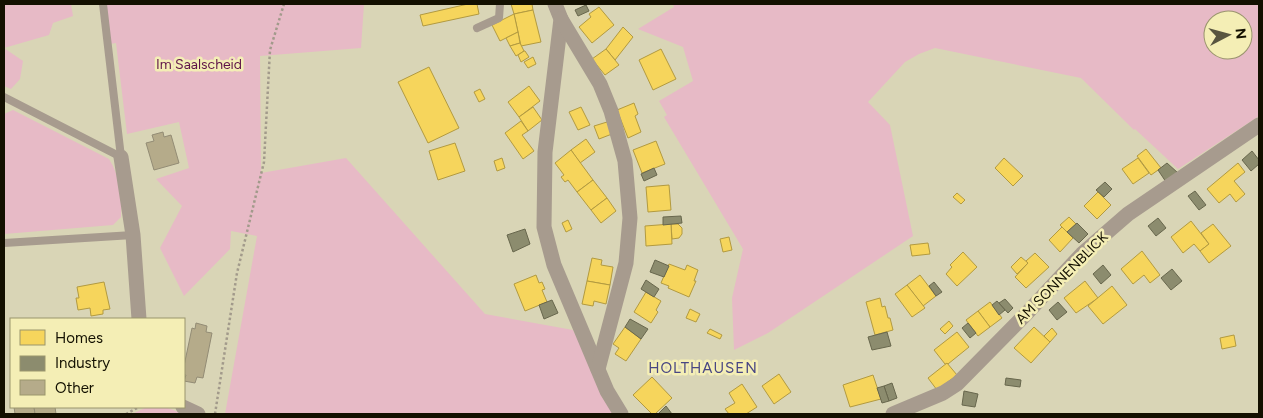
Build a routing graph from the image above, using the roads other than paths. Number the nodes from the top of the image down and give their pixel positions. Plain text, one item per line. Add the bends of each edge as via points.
1 (103, 4) edge
2 (500, 4) edge
3 (555, 4) edge
4 (561, 19) junction
5 (477, 28) dead end
6 (4, 97) edge
7 (1259, 126) edge
8 (121, 157) junction
9 (133, 235) junction
10 (4, 243) edge
11 (139, 318) edge
12 (598, 369) junction
13 (185, 408) edge
14 (198, 414) edge
15 (621, 414) edge
16 (894, 414) edge

1 - 8 lane
2 - 5 lane via 498,18
3 - 4 street
4 - 12 street via 545,152 544,226 554,265
4 - 12 street via 600,84 625,161 630,218 626,263
6 - 8 lane
7 - 16 street, AM SONNENBLICK via 1128,214 1108,231 957,384 944,393
8 - 9 street
9 - 10 lane
9 - 11 street
12 - 15 street
13 - 14 street

